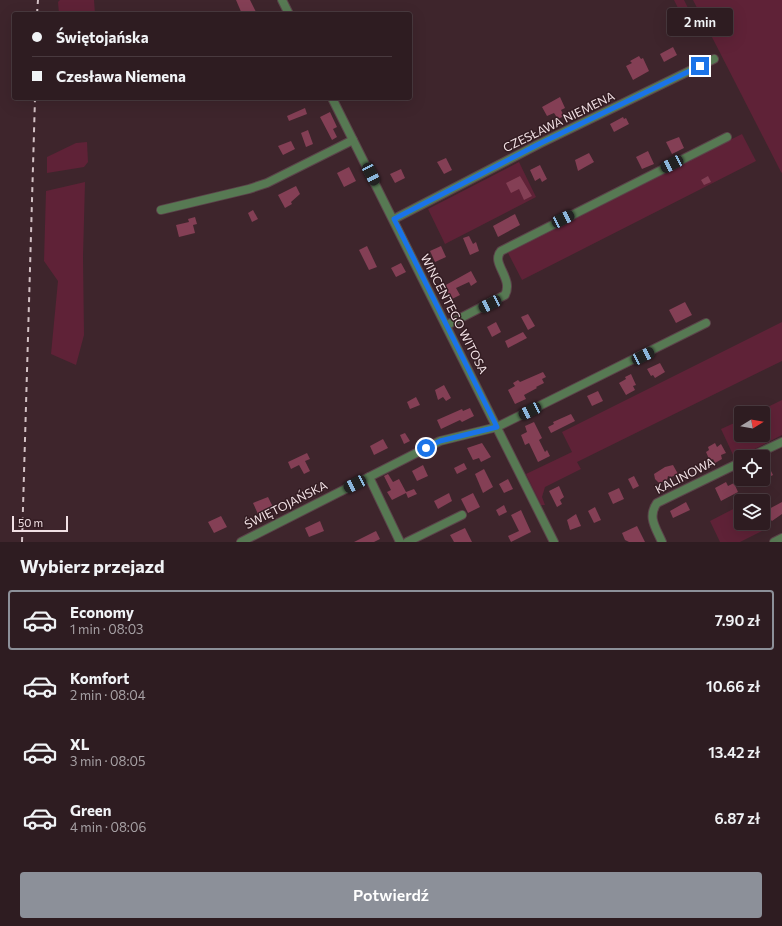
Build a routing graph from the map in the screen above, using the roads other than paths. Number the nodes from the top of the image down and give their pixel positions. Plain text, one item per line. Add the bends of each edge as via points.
1 (282, 0) edge
2 (288, 12) edge
3 (714, 59) dead end
4 (333, 100) edge
5 (727, 137) dead end
6 (353, 140) junction
7 (161, 210) dead end
8 (394, 219) junction
9 (706, 323) dead end
10 (447, 325) junction
11 (497, 427) junction
12 (782, 442) edge
13 (765, 450) edge
14 (734, 465) edge
15 (369, 477) junction
16 (462, 515) dead end
17 (782, 538) edge
18 (241, 542) edge
19 (400, 542) edge
20 (407, 542) edge
21 (554, 542) edge
22 (662, 542) edge
23 (774, 542) edge

1 - 2 street
3 - 8 street, CZESŁAWA NIEMENA via 539,144
4 - 6 street, WINCENTEGO WITOSA
5 - 10 street via 501,251 497,259 507,279 507,291 502,298
6 - 7 street via 267,183
6 - 8 street, WINCENTEGO WITOSA
8 - 10 street, WINCENTEGO WITOSA
9 - 11 street, ŚWIĘTOJAŃSKA
10 - 11 street, WINCENTEGO WITOSA
11 - 15 street, ŚWIĘTOJAŃSKA via 440,441
11 - 21 street, WINCENTEGO WITOSA
12 - 13 street
14 - 22 street, KALINOWA via 657,502 652,509 652,519
15 - 18 street, ŚWIĘTOJAŃSKA
15 - 19 street
16 - 20 street
17 - 23 street

